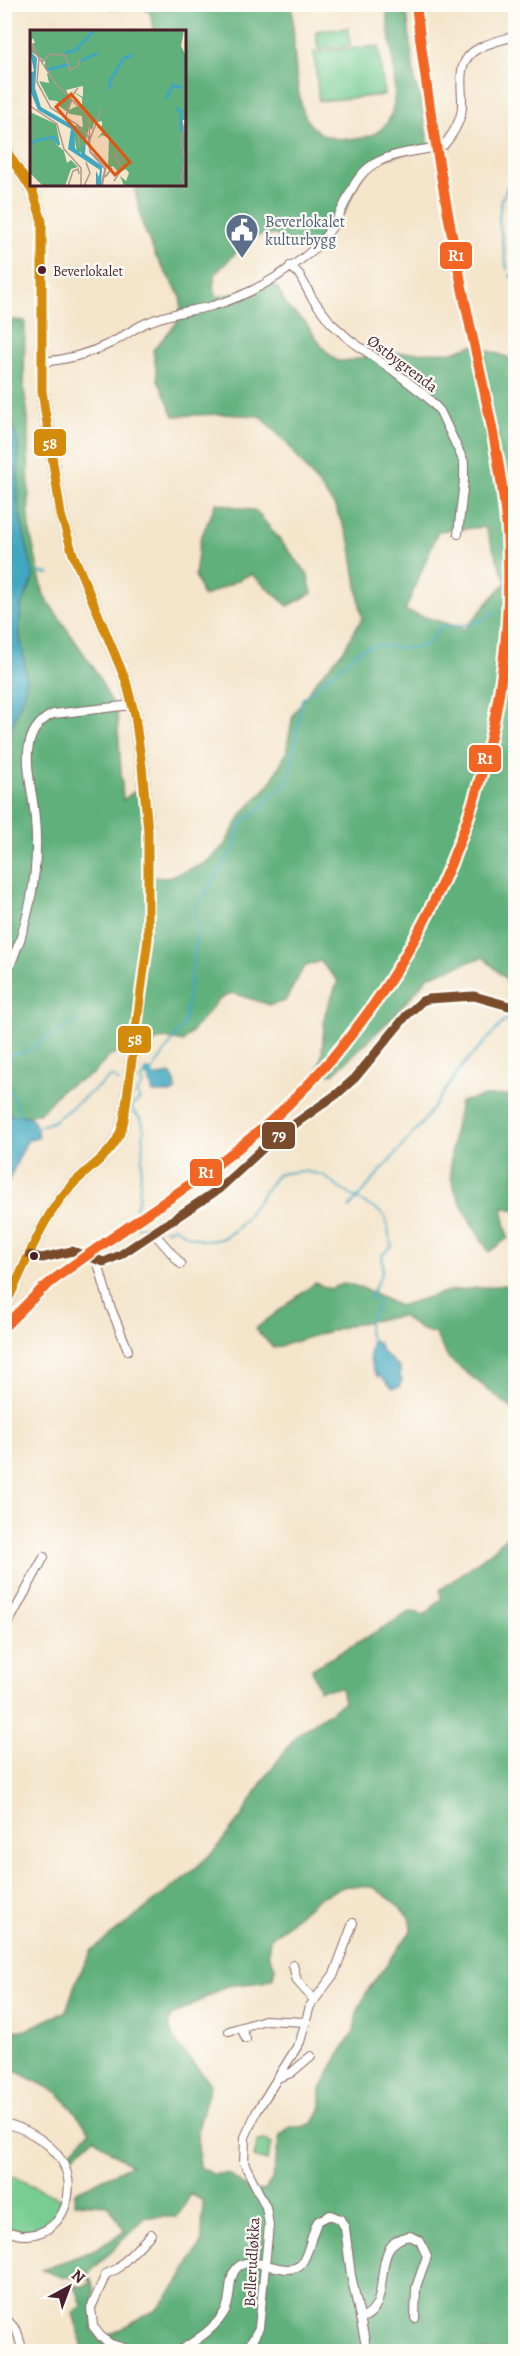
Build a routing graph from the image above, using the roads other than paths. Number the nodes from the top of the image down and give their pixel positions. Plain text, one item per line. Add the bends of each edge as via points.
1 (516, 36) edge
2 (4, 147) edge
3 (290, 266) junction
4 (41, 362) junction
5 (458, 534) dead end
6 (132, 705) junction
7 (4, 978) edge
8 (516, 1008) edge
9 (153, 1232) junction
10 (30, 1255) junction
11 (97, 1260) junction
12 (181, 1264) dead end
13 (4, 1307) edge
14 (128, 1350) dead end
15 (44, 1557) dead end
16 (4, 1631) edge
17 (353, 1923) dead end
18 (293, 1965) dead end
19 (314, 2000) junction
20 (306, 2022) junction
21 (241, 2027) junction
22 (230, 2031) dead end
23 (246, 2039) dead end
24 (310, 2056) dead end
25 (278, 2078) junction
26 (4, 2122) edge
27 (4, 2231) edge
28 (151, 2234) dead end
29 (266, 2265) junction
30 (4, 2316) edge
31 (415, 2318) dead end
32 (360, 2319) junction
33 (364, 2341) dead end
34 (238, 2344) dead end
35 (246, 2351) edge
36 (23, 2352) edge
37 (138, 2352) edge
38 (178, 2352) edge

1 - 3 street via 478,48 466,59 460,72 459,123 444,146 387,157 368,167 323,239
2 - 4 main road via 33,192 42,221
3 - 4 street via 239,296 156,319 83,354
3 - 5 street, Østbygrenda via 340,332 426,396 440,411 464,462
4 - 6 main road via 45,418 63,523 120,664
6 - 7 street via 53,714 33,734 28,763 36,827 34,876 26,919
6 - 10 main road via 145,793 149,921 124,1120 111,1150 60,1199
8 - 9 street via 474,996 422,1001 343,1089 272,1140 219,1189
9 - 11 street via 114,1258
9 - 12 street
10 - 11 street via 42,1258 72,1251
10 - 13 main road
11 - 14 street
15 - 16 street
17 - 19 street, Bellerudløkka via 334,1974
18 - 19 street via 297,1981
19 - 20 street, Bellerudløkka
20 - 21 street via 275,2019
20 - 25 street, Bellerudløkka via 300,2043
21 - 22 street
21 - 23 street
24 - 25 street, Bellerudløkka via 291,2073
25 - 29 street, Bellerudløkka via 248,2128 243,2150 244,2163 268,2216
26 - 27 street via 35,2137 59,2155 69,2185 64,2212 44,2232 27,2235
28 - 37 street via 117,2269 106,2274 92,2302 93,2326 102,2338
29 - 32 street via 290,2269 299,2266 318,2221 327,2216 337,2217 345,2228
29 - 35 street, Bellerudløkka via 260,2328
29 - 38 street via 248,2263 238,2267 232,2275 229,2301 222,2316
30 - 36 street via 17,2331
31 - 32 street via 416,2288 427,2256 420,2241 411,2236 388,2252 378,2303
32 - 33 street
34 - 35 street, Bellerudløkka

